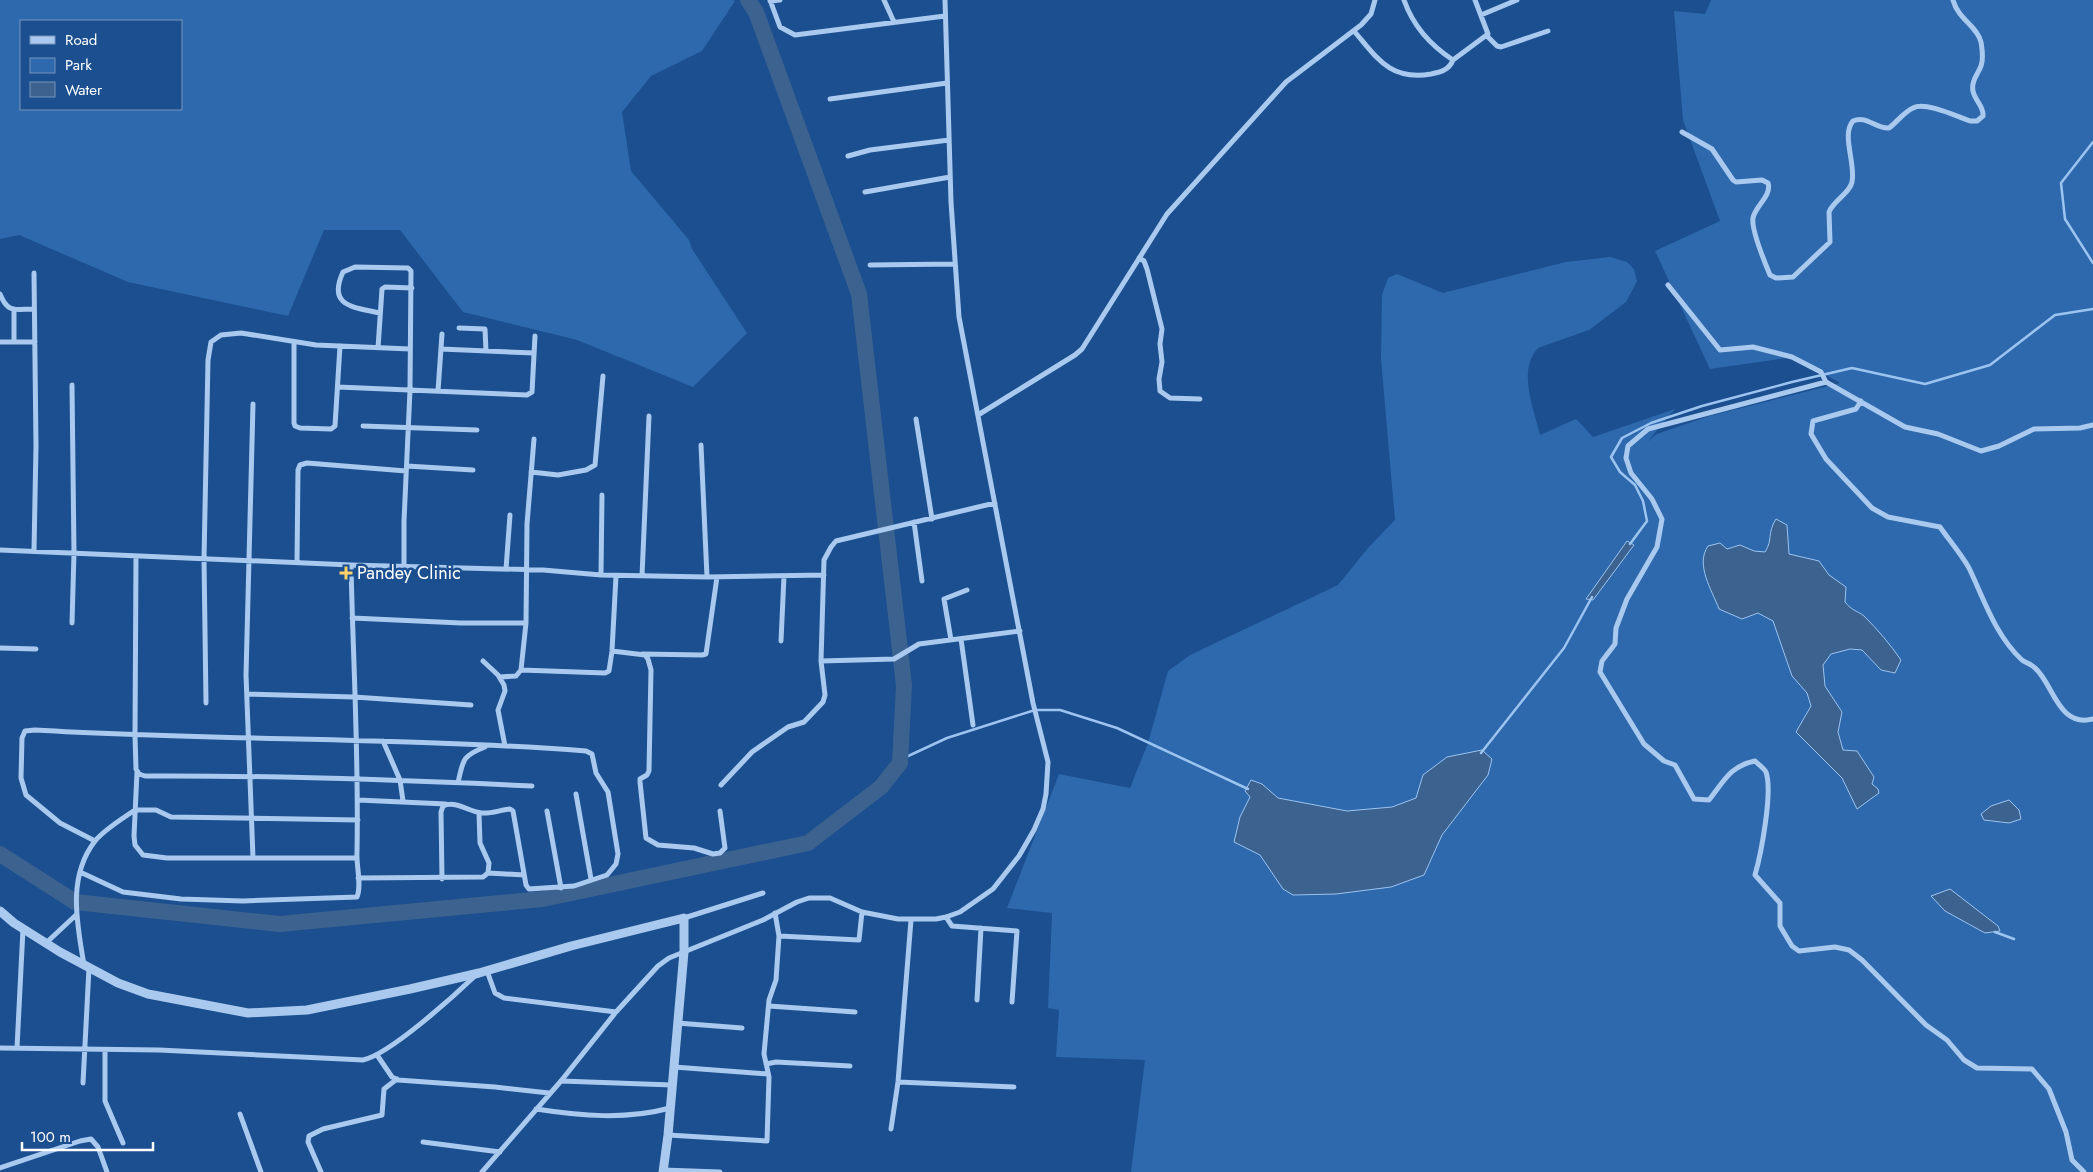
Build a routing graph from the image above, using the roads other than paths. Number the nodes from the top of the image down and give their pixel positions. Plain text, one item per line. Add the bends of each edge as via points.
1 (780, 0) edge
2 (884, 0) edge
3 (945, 0) edge
4 (1375, 0) edge
5 (1404, 0) edge
6 (1475, 0) edge
7 (1517, 0) edge
8 (1953, 0) edge
9 (770, 1) edge
10 (1481, 14) junction
11 (945, 16) junction
12 (894, 22) junction
13 (1354, 31) junction
14 (1548, 31) dead end
15 (1487, 36) junction
16 (1453, 60) junction
17 (947, 83) junction
18 (830, 99) dead end
19 (1682, 132) dead end
20 (949, 140) junction
21 (848, 156) dead end
22 (950, 177) junction
23 (865, 192) dead end
24 (1139, 258) junction
25 (954, 264) junction
26 (870, 265) dead end
27 (34, 273) dead end
28 (1668, 285) dead end
29 (412, 288) junction
30 (0, 294) edge
31 (34, 308) junction
32 (14, 309) junction
33 (380, 313) junction
34 (459, 328) dead end
35 (442, 334) dead end
36 (535, 336) dead end
37 (0, 342) edge
38 (14, 342) junction
39 (35, 342) junction
40 (294, 342) junction
41 (340, 346) junction
42 (378, 348) junction
43 (410, 349) junction
44 (441, 350) junction
45 (486, 351) junction
46 (534, 353) junction
47 (603, 376) dead end
48 (1826, 382) junction
49 (72, 385) dead end
50 (338, 387) junction
51 (410, 390) junction
52 (438, 391) junction
53 (1200, 399) dead end
54 (1861, 401) junction
55 (252, 404) dead end
56 (978, 415) junction
57 (649, 416) dead end
58 (916, 419) dead end
59 (2093, 425) edge
60 (363, 426) dead end
61 (408, 427) junction
62 (477, 430) dead end
63 (534, 439) dead end
64 (701, 445) dead end
65 (407, 468) junction
66 (473, 470) dead end
67 (531, 472) junction
68 (602, 495) dead end
69 (995, 503) junction
70 (510, 515) dead end
71 (932, 519) junction
72 (914, 522) junction
73 (0, 550) edge
74 (34, 551) junction
75 (74, 552) junction
76 (136, 556) junction
77 (204, 559) junction
78 (248, 561) junction
79 (297, 562) junction
80 (351, 565) junction
81 (404, 566) junction
82 (506, 569) junction
83 (527, 570) junction
84 (601, 575) junction
85 (824, 575) junction
86 (616, 576) junction
87 (642, 576) junction
88 (784, 576) junction
89 (716, 577) junction
90 (707, 578) junction
91 (922, 581) dead end
92 (967, 590) dead end
93 (352, 618) junction
94 (72, 623) dead end
95 (526, 623) junction
96 (1020, 631) junction
97 (960, 639) junction
98 (951, 640) junction
99 (781, 641) dead end
100 (0, 648) edge
101 (36, 649) dead end
102 (612, 651) junction
103 (642, 654) junction
104 (483, 661) dead end
105 (822, 661) junction
106 (521, 670) junction
107 (500, 677) junction
108 (246, 694) junction
109 (354, 697) junction
110 (206, 703) dead end
111 (471, 705) dead end
112 (2093, 719) edge
113 (973, 725) dead end
114 (135, 736) junction
115 (248, 739) junction
116 (355, 739) junction
117 (383, 741) junction
118 (489, 745) junction
119 (505, 746) junction
120 (137, 772) junction
121 (250, 777) junction
122 (357, 778) junction
123 (400, 780) junction
124 (458, 783) junction
125 (721, 785) dead end
126 (532, 786) dead end
127 (576, 794) dead end
128 (358, 800) junction
129 (403, 801) junction
130 (446, 804) junction
131 (134, 810) junction
132 (547, 811) dead end
133 (720, 811) dead end
134 (479, 813) junction
135 (252, 818) junction
136 (358, 820) junction
137 (95, 841) junction
138 (253, 858) junction
139 (356, 858) junction
140 (80, 872) junction
141 (488, 873) junction
142 (524, 875) junction
143 (358, 878) junction
144 (442, 879) junction
145 (591, 879) junction
146 (560, 888) junction
147 (763, 893) dead end
148 (0, 911) edge
149 (862, 912) junction
150 (775, 913) junction
151 (76, 915) junction
152 (684, 918) junction
153 (946, 918) junction
154 (911, 920) junction
155 (981, 928) junction
156 (23, 929) junction
157 (779, 936) junction
158 (46, 943) junction
159 (684, 952) junction
160 (86, 966) junction
161 (483, 972) junction
162 (977, 1000) dead end
163 (1012, 1002) dead end
164 (769, 1006) junction
165 (616, 1012) junction
166 (856, 1012) dead end
167 (677, 1023) junction
168 (742, 1028) dead end
169 (0, 1048) edge
170 (17, 1048) junction
171 (84, 1050) junction
172 (105, 1050) junction
173 (377, 1055) junction
174 (766, 1064) junction
175 (850, 1066) dead end
176 (674, 1067) junction
177 (768, 1074) junction
178 (397, 1079) junction
179 (561, 1081) junction
180 (898, 1082) junction
181 (83, 1083) dead end
182 (672, 1085) junction
183 (1014, 1087) dead end
184 (549, 1093) junction
185 (670, 1108) junction
186 (536, 1109) junction
187 (240, 1114) dead end
188 (891, 1129) dead end
189 (668, 1136) junction
190 (423, 1142) dead end
191 (123, 1143) dead end
192 (500, 1152) junction
193 (2, 1169) edge
194 (663, 1171) edge
195 (107, 1172) edge
196 (261, 1172) edge
197 (320, 1172) edge
198 (482, 1172) edge
199 (720, 1172) edge
200 (2084, 1172) edge

1 - 9 street
2 - 12 street
3 - 11 street
4 - 13 street via 1371,14
5 - 16 street via 1431,44
6 - 10 street
7 - 10 street
8 - 19 street via 1961,18 1981,42 1982,63 1973,87 1984,111 1983,116 1977,121 1970,121 1918,106 1889,128 1864,119 1854,122 1848,128 1852,183 1828,212 1830,242 1793,277 1770,275 1753,225 1754,215 1768,191 1768,183 1762,180 1736,182 1712,149
9 - 12 street via 780,27 795,35
10 - 15 street
11 - 12 street
11 - 17 street
13 - 16 street via 1386,67 1403,75 1443,71
13 - 24 street via 1286,82 1167,214
14 - 15 street via 1501,47
15 - 16 street
17 - 18 street
17 - 20 street
20 - 21 street
20 - 22 street
22 - 23 street
22 - 25 street
24 - 53 street via 1148,270 1161,325 1160,392 1170,398
24 - 56 street via 1075,355
25 - 26 street
25 - 56 street via 959,321
27 - 31 street
28 - 48 street via 1720,350 1752,347 1792,358 1821,372
29 - 33 street via 383,288
29 - 33 street via 408,268 355,267 343,272 338,287 342,302
29 - 43 street
30 - 32 street via 4,305
31 - 32 street
31 - 39 street
32 - 38 street
33 - 42 street
34 - 45 street via 485,329
35 - 44 street
36 - 46 street
37 - 38 street
38 - 39 street
39 - 74 street
40 - 41 street
40 - 50 street via 295,426 334,428
40 - 77 street via 241,333 221,335 211,342
41 - 42 street
41 - 50 street
42 - 43 street
43 - 51 street
44 - 45 street
44 - 52 street
45 - 46 street
46 - 52 street via 531,394
47 - 67 street via 595,465 558,475
48 - 54 street
48 - 200 street via 1648,430 1628,446 1626,458 1631,473 1652,499 1662,519 1657,547 1627,599 1616,628 1615,644 1602,662 1600,672 1644,744 1664,761 1675,765 1694,799 1709,800 1730,772 1741,764 1755,761 1766,771 1768,794 1755,875 1780,903 1780,926 1792,946 1798,951 1835,947 1849,950 1909,1009 1947,1040 1964,1060 1978,1068 2032,1069 2049,1089 2066,1132 2072,1160
49 - 75 street
50 - 51 street
51 - 52 street
51 - 61 street
54 - 59 street via 1905,427 1938,434 1981,451 2034,429
54 - 112 street via 1856,409 1813,421 1811,434 1826,459 1872,508 1888,517 1940,527 1968,566 1989,614 2008,644 2023,661 2036,668 2056,701 2069,715 2084,721
55 - 78 street
56 - 69 street
57 - 87 street
58 - 71 street
60 - 61 street
61 - 62 street
61 - 65 street
63 - 67 street
64 - 90 street
65 - 66 street
65 - 79 street via 300,465
65 - 81 street
67 - 83 street
68 - 84 street
69 - 71 street
69 - 96 street
70 - 82 street
71 - 72 street
72 - 85 street via 836,541 827,553
72 - 91 street
73 - 74 street
74 - 75 street
75 - 76 street
75 - 94 street
76 - 77 street
76 - 114 street
77 - 78 street
77 - 110 street
78 - 79 street
78 - 108 street
79 - 80 street
80 - 81 street
80 - 93 street
81 - 82 street
82 - 83 street
83 - 84 street
83 - 95 street
84 - 86 street
85 - 88 street
85 - 105 street
86 - 87 street
86 - 102 street
87 - 90 street
88 - 89 street
88 - 99 street
89 - 90 street
89 - 103 street via 706,654
92 - 98 street via 944,599
93 - 95 street
93 - 109 street
95 - 106 street
96 - 97 street
96 - 153 street via 1048,762 1043,809 1019,856 993,889
97 - 98 street
97 - 113 street
98 - 105 street via 919,644 894,659
100 - 101 street
102 - 103 street
102 - 106 street via 607,672
103 - 133 street via 648,659 651,672 649,771 640,778 644,836 664,846 720,853 725,848
104 - 107 street
105 - 125 street via 823,702 804,722 785,729 752,752
106 - 107 street via 516,676
107 - 119 street via 505,691 498,710
108 - 109 street
108 - 115 street
109 - 111 street
109 - 116 street
114 - 115 street
114 - 120 street
114 - 137 street via 35,730 24,734 21,778 26,795 60,823
115 - 116 street
115 - 121 street
116 - 117 street
116 - 122 street
117 - 118 street
117 - 123 street
118 - 119 street
118 - 124 street via 465,757
119 - 145 street via 592,754 596,773 608,792 618,857 609,873
120 - 121 street via 145,776
120 - 131 street
121 - 122 street
121 - 135 street
122 - 123 street
122 - 128 street
123 - 124 street
123 - 129 street
124 - 126 street
127 - 145 street
128 - 129 street
128 - 136 street
129 - 130 street
130 - 134 street
130 - 144 street via 440,812
131 - 135 street via 156,810 170,817
131 - 137 street
131 - 138 street via 135,846 143,855
132 - 146 street
134 - 141 street via 480,842 489,863
134 - 142 street via 513,811
135 - 136 street
135 - 138 street
136 - 139 street
137 - 140 street
138 - 139 street
139 - 143 street
140 - 143 street via 123,892 203,900 356,898
140 - 151 street
141 - 142 street
141 - 144 street via 473,879
142 - 146 street via 530,890
143 - 144 street
145 - 146 street
147 - 152 street
148 - 156 street
149 - 150 street via 821,897 797,902
149 - 154 street
149 - 157 street via 859,940
150 - 157 street
150 - 159 street
151 - 158 street
151 - 160 street
152 - 159 street
152 - 161 street via 570,946
153 - 154 street
153 - 155 street via 952,926
154 - 180 street
155 - 162 street
155 - 163 street via 1017,932
156 - 158 street
156 - 170 street
157 - 164 street via 776,980
158 - 160 street
159 - 165 street via 662,962
159 - 167 street
160 - 161 street via 148,994 248,1013 307,1010
160 - 171 street
161 - 165 street via 494,993 504,998
161 - 173 street
164 - 166 street
164 - 174 street via 764,1052
165 - 179 street
167 - 168 street
167 - 176 street
169 - 170 street
170 - 171 street
171 - 172 street
171 - 181 street
172 - 173 street via 357,1060
172 - 191 street via 105,1101
173 - 178 street via 392,1077
174 - 175 street
174 - 177 street
176 - 177 street
176 - 182 street
177 - 189 street via 767,1141
178 - 184 street
178 - 197 street via 384,1089 382,1115 323,1129 309,1136 308,1142
179 - 182 street
179 - 184 street
180 - 183 street
180 - 188 street
182 - 185 street
184 - 186 street
185 - 186 street via 642,1115 614,1116
185 - 189 street
186 - 192 street
187 - 196 street
189 - 194 street
190 - 192 street
192 - 198 street
193 - 195 street via 91,1139 98,1147
194 - 199 street

